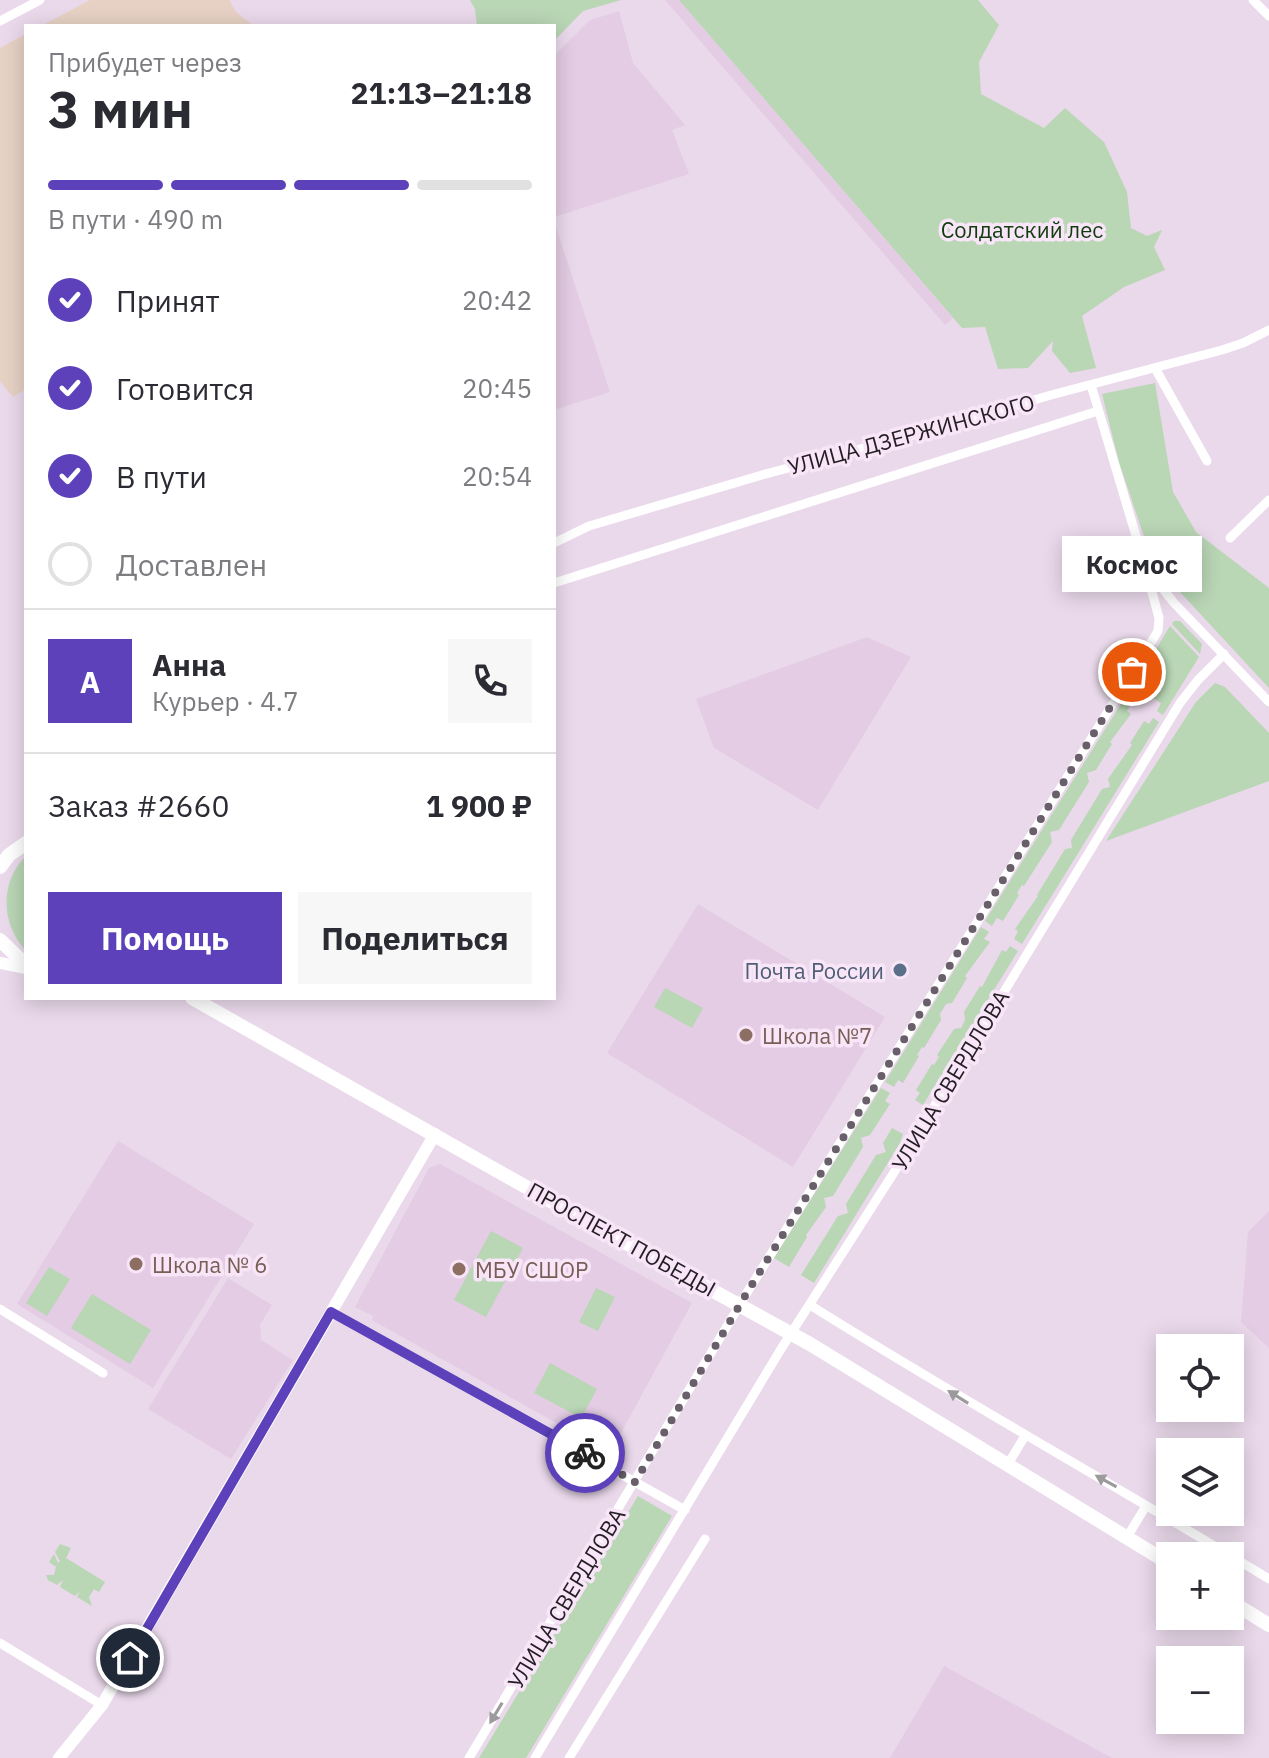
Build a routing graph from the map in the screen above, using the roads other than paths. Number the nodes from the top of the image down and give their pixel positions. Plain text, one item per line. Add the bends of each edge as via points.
1 (38, 0) edge
2 (1253, 0) edge
3 (1269, 16) edge
4 (0, 21) edge
5 (1269, 330) edge
6 (1155, 368) junction
7 (1091, 385) junction
8 (1098, 411) junction
9 (1207, 461) dead end
10 (1269, 500) edge
11 (1230, 538) dead end
12 (556, 542) edge
13 (1145, 566) junction
14 (556, 582) edge
15 (1224, 654) junction
16 (1269, 702) edge
17 (24, 843) edge
18 (24, 844) edge
19 (0, 849) edge
20 (0, 867) edge
21 (0, 940) edge
22 (0, 963) edge
23 (24, 965) edge
24 (24, 967) edge
25 (196, 1000) edge
26 (435, 1134) junction
27 (739, 1305) junction
28 (810, 1305) junction
29 (0, 1309) edge
30 (331, 1312) junction
31 (791, 1334) junction
32 (103, 1373) dead end
33 (1025, 1436) junction
34 (1008, 1464) junction
35 (635, 1482) junction
36 (1146, 1506) junction
37 (685, 1510) junction
38 (1127, 1537) junction
39 (705, 1539) dead end
40 (1156, 1555) edge
41 (1269, 1579) edge
42 (1244, 1610) edge
43 (1269, 1625) edge
44 (0, 1643) edge
45 (102, 1705) junction
46 (59, 1758) edge
47 (469, 1758) edge
48 (535, 1758) edge
49 (569, 1758) edge

1 - 4 street
2 - 3 street
5 - 6 street, УЛИЦА ДЗЕРЖИНСКОГО via 1243,343
6 - 7 street, УЛИЦА ДЗЕРЖИНСКОГО
6 - 9 street
7 - 8 street
7 - 12 street, УЛИЦА ДЗЕРЖИНСКОГО via 733,483 589,526
8 - 13 street
8 - 14 street, УЛИЦА ДЗЕРЖИНСКОГО
10 - 11 street
13 - 15 street
13 - 27 street, УЛИЦА СВЕРДЛОВА via 1158,631
15 - 16 street
15 - 28 street, УЛИЦА СВЕРДЛОВА via 1180,703
17 - 19 main road
18 - 20 main road
21 - 23 main road
22 - 24 main road
25 - 26 main road, ПРОСПЕКТ ПОБЕДЫ
26 - 27 main road, ПРОСПЕКТ ПОБЕДЫ
26 - 30 main road
27 - 31 main road, ПРОСПЕКТ ПОБЕДЫ
27 - 35 street, УЛИЦА СВЕРДЛОВА
28 - 31 street, УЛИЦА СВЕРДЛОВА
33 -> 28 street
29 - 32 street
30 - 35 street
30 - 45 main road
31 - 34 main road, ПРОСПЕКТ ПОБЕДЫ
31 - 37 street, УЛИЦА СВЕРДЛОВА
33 - 34 street
36 -> 33 street
34 - 38 main road, ПРОСПЕКТ ПОБЕДЫ
35 - 37 street
35 -> 47 street, УЛИЦА СВЕРДЛОВА
36 - 38 street
36 - 41 street
37 - 48 street, УЛИЦА СВЕРДЛОВА
38 - 40 main road, ПРОСПЕКТ ПОБЕДЫ
39 - 49 street
42 - 43 main road
44 - 45 street
45 - 46 main road

